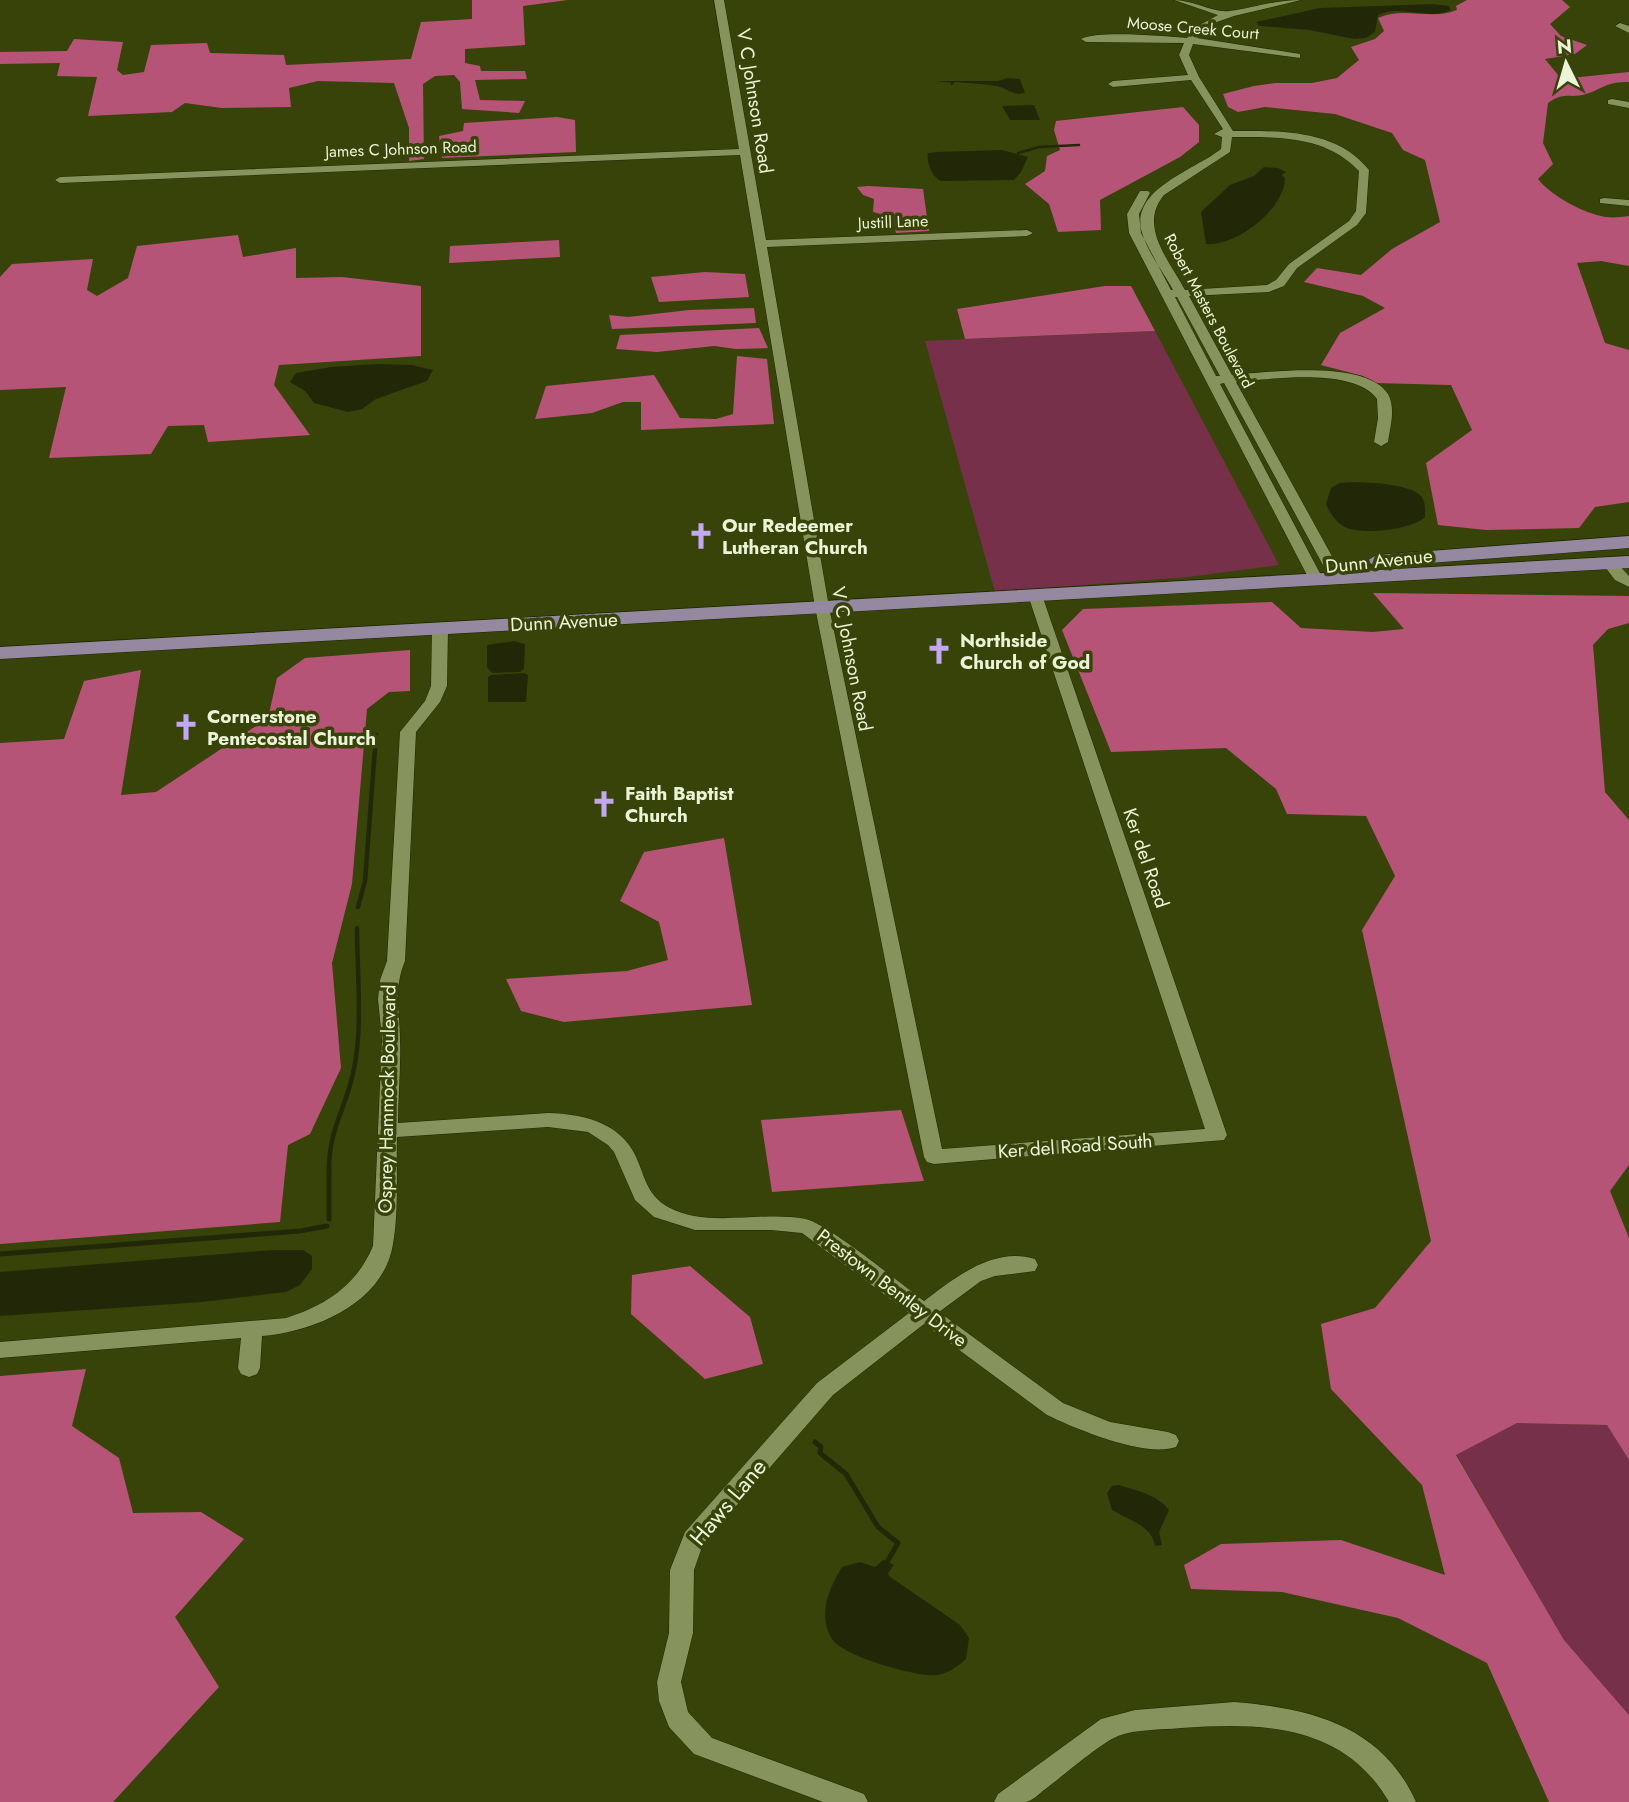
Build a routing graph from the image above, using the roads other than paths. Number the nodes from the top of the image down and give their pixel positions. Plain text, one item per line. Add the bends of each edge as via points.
1 (719, 0) edge
2 (1179, 0) edge
3 (1268, 0) edge
4 (1296, 0) edge
5 (1223, 13) junction
6 (1086, 39) dead end
7 (1183, 42) junction
8 (1297, 56) dead end
9 (1189, 77) junction
10 (1113, 84) dead end
11 (1612, 102) dead end
12 (1629, 105) edge
13 (1224, 134) junction
14 (744, 152) junction
15 (60, 180) dead end
16 (1604, 201) dead end
17 (1629, 203) edge
18 (1027, 233) dead end
19 (760, 244) junction
20 (1272, 287) junction
21 (1181, 293) junction
22 (1167, 294) junction
23 (1290, 296) dead end
24 (1227, 379) junction
25 (1212, 380) junction
26 (1381, 442) dead end
27 (1629, 543) edge
28 (1599, 544) junction
29 (1629, 562) edge
30 (1609, 563) junction
31 (1564, 565) junction
32 (1334, 572) junction
33 (1313, 574) junction
34 (1629, 583) edge
35 (1035, 594) junction
36 (822, 607) junction
37 (440, 629) junction
38 (0, 653) edge
39 (388, 1131) junction
40 (1217, 1135) joint
41 (934, 1157) joint
42 (1028, 1265) dead end
43 (924, 1312) junction
44 (252, 1330) junction
45 (0, 1350) edge
46 (249, 1368) dead end
47 (1168, 1441) dead end
48 (855, 1802) edge
49 (1007, 1802) edge
50 (1402, 1802) edge

1 - 14 street, V C Johnson Road
2 - 5 street
3 - 5 street
4 - 5 street
5 - 7 street via 1195,23
6 - 7 street, Moose Creek Court via 1135,37
7 - 8 street, Moose Creek Court
7 - 9 street via 1173,55
9 - 10 street
9 - 13 street
11 - 12 street
13 - 20 street via 1275,135 1322,143 1351,156 1364,170 1362,211 1353,223
13 - 21 street, Robert Masters Boulevard via 1226,150 1219,157 1156,196 1145,213 1148,233
13 - 22 street, Robert Masters Boulevard via 1212,151 1144,193 1133,214 1135,233
14 - 15 street, James C Johnson Road
14 - 19 street, V C Johnson Road
16 - 17 street
18 - 19 street, Justill Lane
19 - 36 street, V C Johnson Road
20 - 21 street
20 - 23 street
21 - 22 street
21 - 24 street, Robert Masters Boulevard
22 - 25 street, Robert Masters Boulevard
24 - 25 street
24 - 26 street via 1323,376 1362,382 1379,392 1384,403
24 - 32 street, Robert Masters Boulevard
25 - 33 street, Robert Masters Boulevard
27 - 28 main road, Dunn Avenue
27 - 30 main road via 1611,551
28 - 31 main road
28 - 32 main road, Dunn Avenue via 1418,556
29 - 30 main road, Dunn Avenue
30 - 31 main road, Dunn Avenue
30 - 34 street
31 - 32 main road, Dunn Avenue
32 - 33 main road, Dunn Avenue
33 - 35 main road, Dunn Avenue
35 - 36 main road, Dunn Avenue
35 - 40 street, Ker del Road
36 - 37 main road, Dunn Avenue
36 - 41 street, V C Johnson Road
37 - 38 main road, Dunn Avenue
37 - 39 street, Osprey Hammock Boulevard via 439,689 408,732 396,961 387,979 391,1039
39 - 43 street, Prestown Bentley Drive via 548,1120 588,1125 620,1144 635,1186 661,1212 712,1224 788,1221 808,1227
39 - 44 street, Osprey Hammock Boulevard via 383,1246 370,1276 343,1302 317,1316
40 - 41 street, Ker del Road South
42 - 43 street, Haws Lane via 974,1275
43 - 47 street, Prestown Bentley Drive via 1055,1409 1129,1437
43 - 48 street, Haws Lane via 825,1389 693,1539 682,1570 681,1633 669,1682 671,1702 683,1726 703,1745
44 - 45 street, Osprey Hammock Boulevard
44 - 46 street
49 - 50 street via 1110,1727 1234,1713 1308,1726 1345,1739 1385,1771

